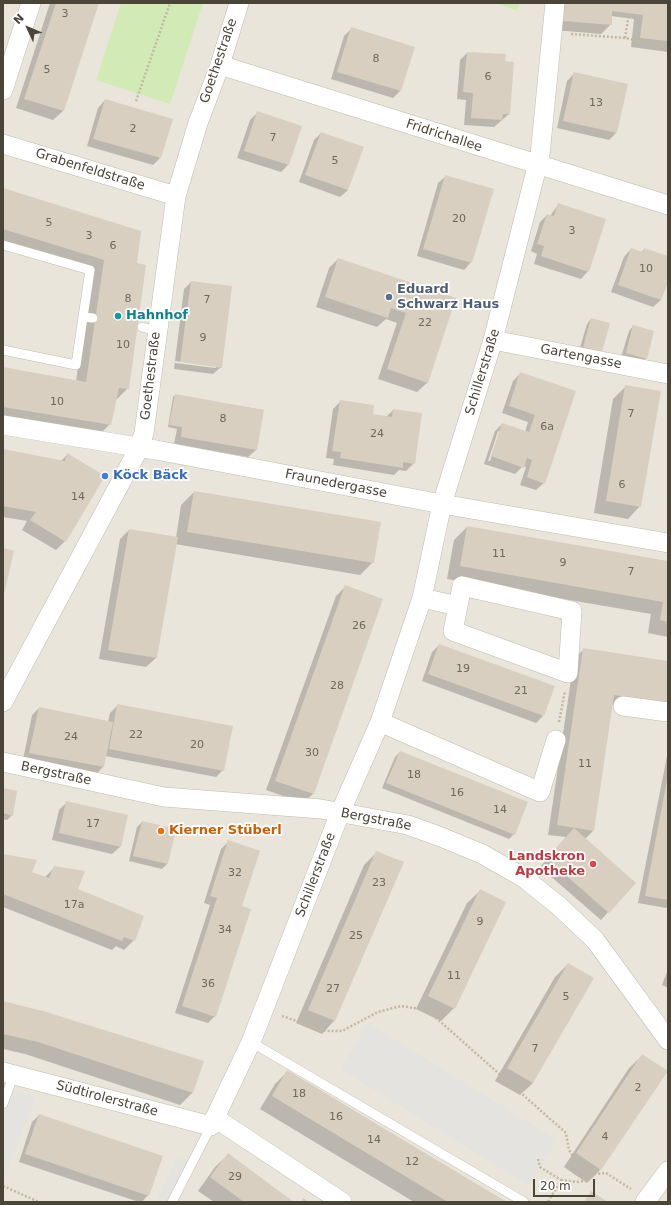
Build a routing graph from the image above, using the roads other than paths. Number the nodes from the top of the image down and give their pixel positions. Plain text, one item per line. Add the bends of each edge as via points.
1 (31, 3) edge
2 (238, 3) edge
3 (555, 3) edge
4 (220, 66) junction
5 (3, 90) edge
6 (3, 144) edge
7 (537, 166) junction
8 (176, 196) junction
9 (668, 205) edge
10 (3, 245) edge
11 (83, 317) junction
12 (93, 318) dead end
13 (493, 340) junction
14 (3, 350) edge
15 (668, 374) edge
16 (3, 425) edge
17 (139, 448) junction
18 (442, 504) junction
19 (668, 543) edge
20 (422, 598) junction
21 (458, 606) junction
22 (3, 702) edge
23 (623, 706) dead end
24 (668, 712) edge
25 (380, 722) junction
26 (556, 740) road end
27 (3, 762) edge
28 (340, 813) junction
29 (668, 1040) edge
30 (251, 1042) junction
31 (8, 1073) edge
32 (3, 1104) edge
33 (213, 1122) junction
34 (668, 1171) edge
35 (646, 1201) edge
36 (172, 1202) edge
37 (342, 1202) edge
38 (524, 1202) edge

1 - 5 street
2 - 4 street, Goethestraße
3 - 7 street, Schillerstraße
4 - 7 street, Fridrichallee
4 - 8 street, Goethestraße via 198,123
6 - 8 street, Grabenfeldstraße
7 - 9 street, Fridrichallee
7 - 13 street, Schillerstraße
8 - 17 street, Goethestraße via 149,329 144,433
10 - 11 lane via 90,270
11 - 12 lane
11 - 14 lane via 76,365
13 - 15 street, Gartengasse
13 - 18 street, Schillerstraße
16 - 17 street, Fraunedergasse
17 - 18 street, Fraunedergasse
17 - 22 street, Goethestraße
18 - 19 street, Fraunedergasse
18 - 20 street, Schillerstraße
20 - 21 street
20 - 25 street, Schillerstraße
21 - 21 street via 462,586 572,611 568,673 453,631
23 - 24 street
25 - 26 street via 540,792
25 - 28 street, Schillerstraße
27 - 28 street, Bergstraße via 164,797 321,809
28 - 29 street, Bergstraße via 408,825 434,834 482,854 524,878 595,940
28 - 30 street, Schillerstraße
30 - 33 street, Schillerstraße
30 - 38 lane
31 - 32 lane
31 - 33 street, Südtirolerstraße
33 - 36 lane
33 - 37 street, Südtirolerstraße
34 - 35 street

